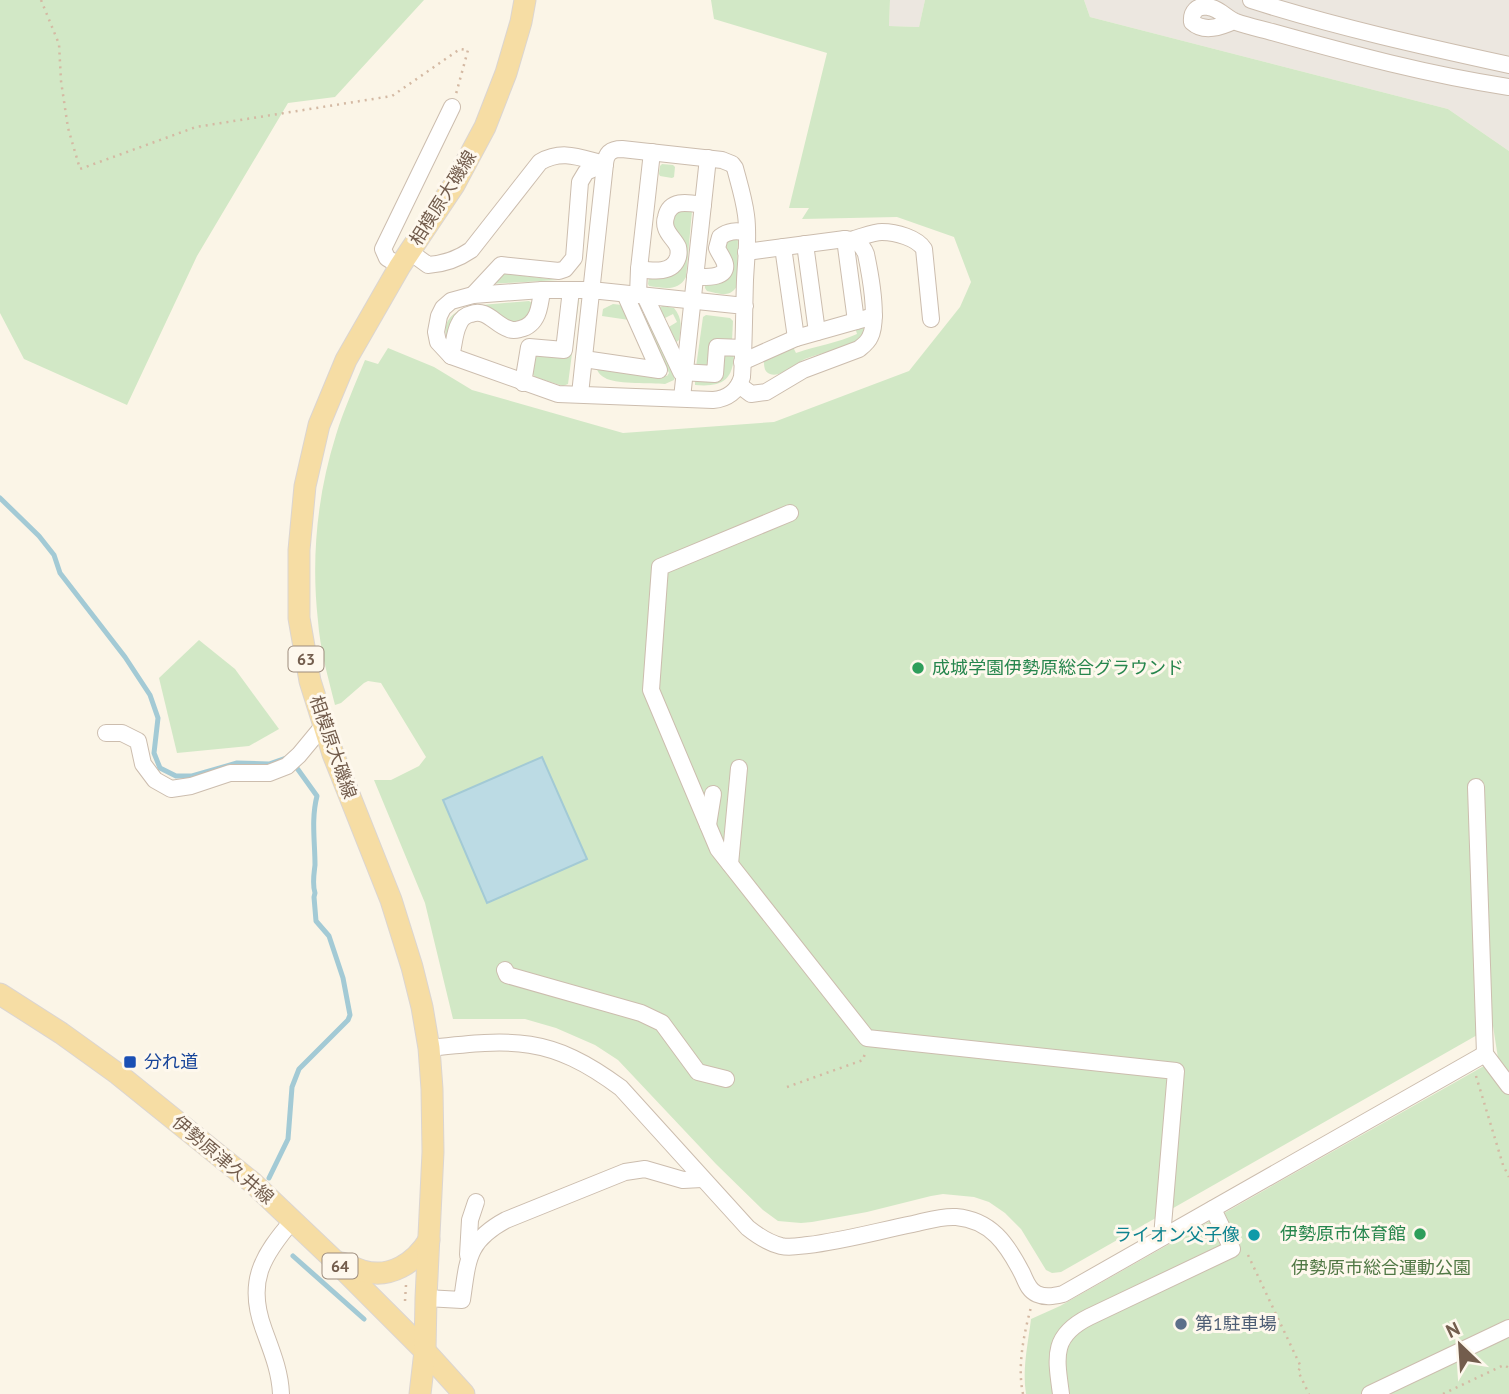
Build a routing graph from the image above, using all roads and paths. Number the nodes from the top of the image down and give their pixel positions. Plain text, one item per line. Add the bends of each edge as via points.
1 (41, 0) edge
2 (525, 0) edge
3 (1251, 0) edge
4 (1234, 21) dead end
5 (1509, 65) edge
6 (1509, 87) edge
7 (452, 107) joint
8 (652, 152) junction
9 (708, 158) junction
10 (605, 164) junction
11 (703, 205) junction
12 (747, 232) junction
13 (849, 239) junction
14 (805, 244) junction
15 (783, 247) junction
16 (746, 252) junction
17 (405, 259) junction
18 (639, 269) junction
19 (695, 277) junction
20 (542, 290) junction
21 (571, 290) junction
22 (591, 290) junction
23 (473, 295) junction
24 (636, 295) junction
25 (693, 301) junction
26 (744, 306) junction
27 (874, 316) junction
28 (931, 319) dead end
29 (856, 321) junction
30 (817, 332) junction
31 (796, 338) junction
32 (743, 355) junction
33 (451, 356) junction
34 (584, 359) junction
35 (685, 372) junction
36 (523, 383) junction
37 (739, 385) junction
38 (580, 394) junction
39 (682, 398) junction
40 (790, 513) dead end
41 (323, 726) junction
42 (106, 733) dead end
43 (739, 768) dead end
44 (1476, 787) dead end
45 (713, 794) dead end
46 (708, 825) junction
47 (730, 864) junction
48 (505, 970) dead end
49 (0, 994) edge
50 (867, 1038) junction
51 (429, 1048) junction
52 (1478, 1058) junction
53 (726, 1079) dead end
54 (1509, 1086) edge
55 (787, 1087) dead end
56 (1509, 1177) edge
57 (702, 1179) junction
58 (476, 1202) dead end
59 (1213, 1209) junction
60 (293, 1220) junction
61 (1162, 1237) junction
62 (429, 1240) junction
63 (1248, 1256) dead end
64 (468, 1257) junction
65 (333, 1259) junction
66 (407, 1279) dead end
67 (1035, 1293) junction
68 (426, 1298) junction
69 (405, 1301) dead end
70 (1509, 1328) edge
71 (425, 1351) junction
72 (1509, 1368) edge
73 (281, 1394) edge
74 (420, 1394) edge
75 (433, 1394) edge
76 (464, 1394) edge
77 (1023, 1394) edge
78 (1061, 1394) edge
79 (1309, 1394) edge
80 (1370, 1394) edge
81 (1443, 1394) edge

1 - 7 path via 59,44 68,128 80,169 196,127 392,96 460,48 468,50
2 - 17 main road, 相模原大磯線 / 63 via 506,73 485,127 454,185
3 - 5 street via 1406,43
4 - 6 street via 1452,78
7 - 17 street via 383,249 387,258
8 - 9 street
8 - 10 street via 612,150
8 - 18 street
9 - 11 street
9 - 12 street via 727,161 735,168
10 - 17 street via 562,154 546,158 471,250 446,263 428,265
10 - 22 street
10 - 23 street via 582,177 574,258 565,269 501,265
11 - 18 street via 679,203 667,212 666,228 679,253 676,263 669,269
11 - 19 street
12 - 16 street
12 - 19 street via 720,236 717,248 725,271
13 - 14 street
13 - 27 street via 860,244 866,254
13 - 28 street via 881,232 920,242
13 - 29 street
14 - 15 street
14 - 30 street
15 - 16 street
15 - 31 street
16 - 26 street
17 - 41 main road, 相模原大磯線 / 63 via 341,371 318,425 305,486 299,618
18 - 24 street
19 - 25 street
20 - 21 street
20 - 23 street
20 - 33 street via 540,310 525,328 508,329 483,313 465,317 459,323
21 - 22 street
21 - 36 street via 564,350 530,347
22 - 24 street
22 - 34 street
23 - 33 street via 452,301 439,316 438,342
24 - 25 street
24 - 34 street via 659,370
24 - 35 street
25 - 26 street
25 - 35 street
26 - 32 street
27 - 29 street
27 - 37 street via 870,337 859,349 803,370 766,392 751,394
29 - 30 street
30 - 31 street
31 - 32 street
32 - 35 street via 718,347 715,374
32 - 37 street
33 - 36 street
34 - 38 street
35 - 39 street
36 - 38 street via 558,394
37 - 39 street via 722,399
38 - 39 street
40 - 46 street via 660,567 651,690
41 - 42 street via 293,761 269,773 230,773 171,789 155,780 143,764 138,741 122,733
41 - 51 main road, 相模原大磯線 / 63 via 391,900 412,967
43 - 47 street
44 - 52 street
45 - 46 street
46 - 47 street
47 - 50 street
48 - 53 street via 507,975 663,1023 698,1072
49 - 60 main road, 伊勢原津久井線 / 64 via 118,1074
50 - 55 path via 863,1060
50 - 61 street via 1177,1072
51 - 57 street via 512,1042 559,1051 578,1060 621,1088
51 - 62 main road, 相模原大磯線 / 63 via 433,1152
52 - 54 street
52 - 56 path
52 - 59 street
57 - 64 street via 682,1180 645,1169 625,1171 506,1220 479,1239
57 - 67 street via 748,1228 781,1246 826,1243 944,1217 974,1221 1005,1243
58 - 64 street
59 - 61 street
59 - 78 street via 1232,1249 1072,1327 1060,1342 1056,1362
60 - 65 main road, 伊勢原津久井線 / 64
60 - 73 street via 269,1249 257,1290
61 - 67 street via 1063,1294
62 - 65 main road via 417,1257 390,1272 365,1272
62 - 68 main road, 相模原大磯線 / 63
63 - 79 path via 1301,1367 1298,1370
64 - 68 street via 462,1300
65 - 71 main road, 伊勢原津久井線 / 64
66 - 69 path
67 - 77 path via 1020,1369
68 - 71 main road, 相模原大磯線 / 63
70 - 80 street
71 - 74 main road
71 - 75 main road
71 - 76 main road
72 - 81 path via 1504,1365

